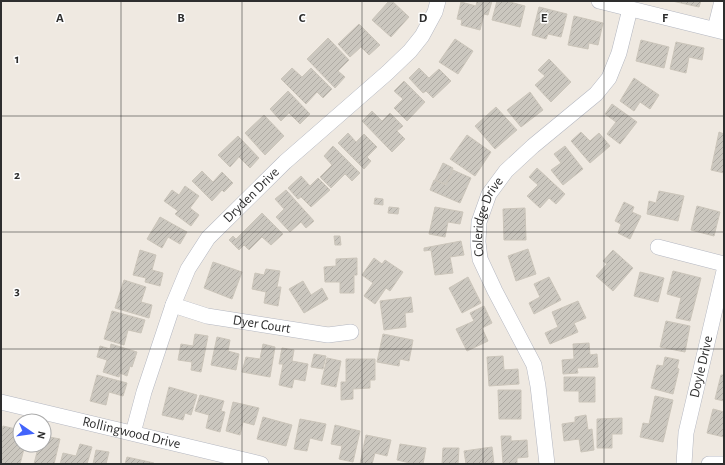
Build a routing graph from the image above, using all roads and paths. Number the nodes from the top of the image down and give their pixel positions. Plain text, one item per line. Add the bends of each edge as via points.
1 (438, 1) edge
2 (599, 1) edge
3 (722, 1) edge
4 (630, 8) junction
5 (720, 30) edge
6 (658, 247) dead end
7 (724, 264) edge
8 (724, 271) edge
9 (173, 305) junction
10 (351, 332) dead end
11 (1, 402) edge
12 (133, 433) junction
13 (261, 464) edge
14 (547, 464) edge
15 (684, 464) edge
16 (708, 464) edge
17 (722, 464) edge

1 - 9 street, Dryden Drive via 422,36 410,50 285,162 208,238 188,269
2 - 4 street
3 - 5 street
4 - 5 street
4 - 14 street, Coleridge Drive via 619,53 608,78 596,94 506,171 489,194 479,222 480,259 534,365
6 - 7 street
8 - 15 street, Doyle Drive via 686,433
9 - 10 street, Dyer Court via 207,316 328,335
9 - 12 street, Dryden Drive
11 - 12 street, Rollingwood Drive
12 - 13 street, Rollingwood Drive
16 - 17 street

